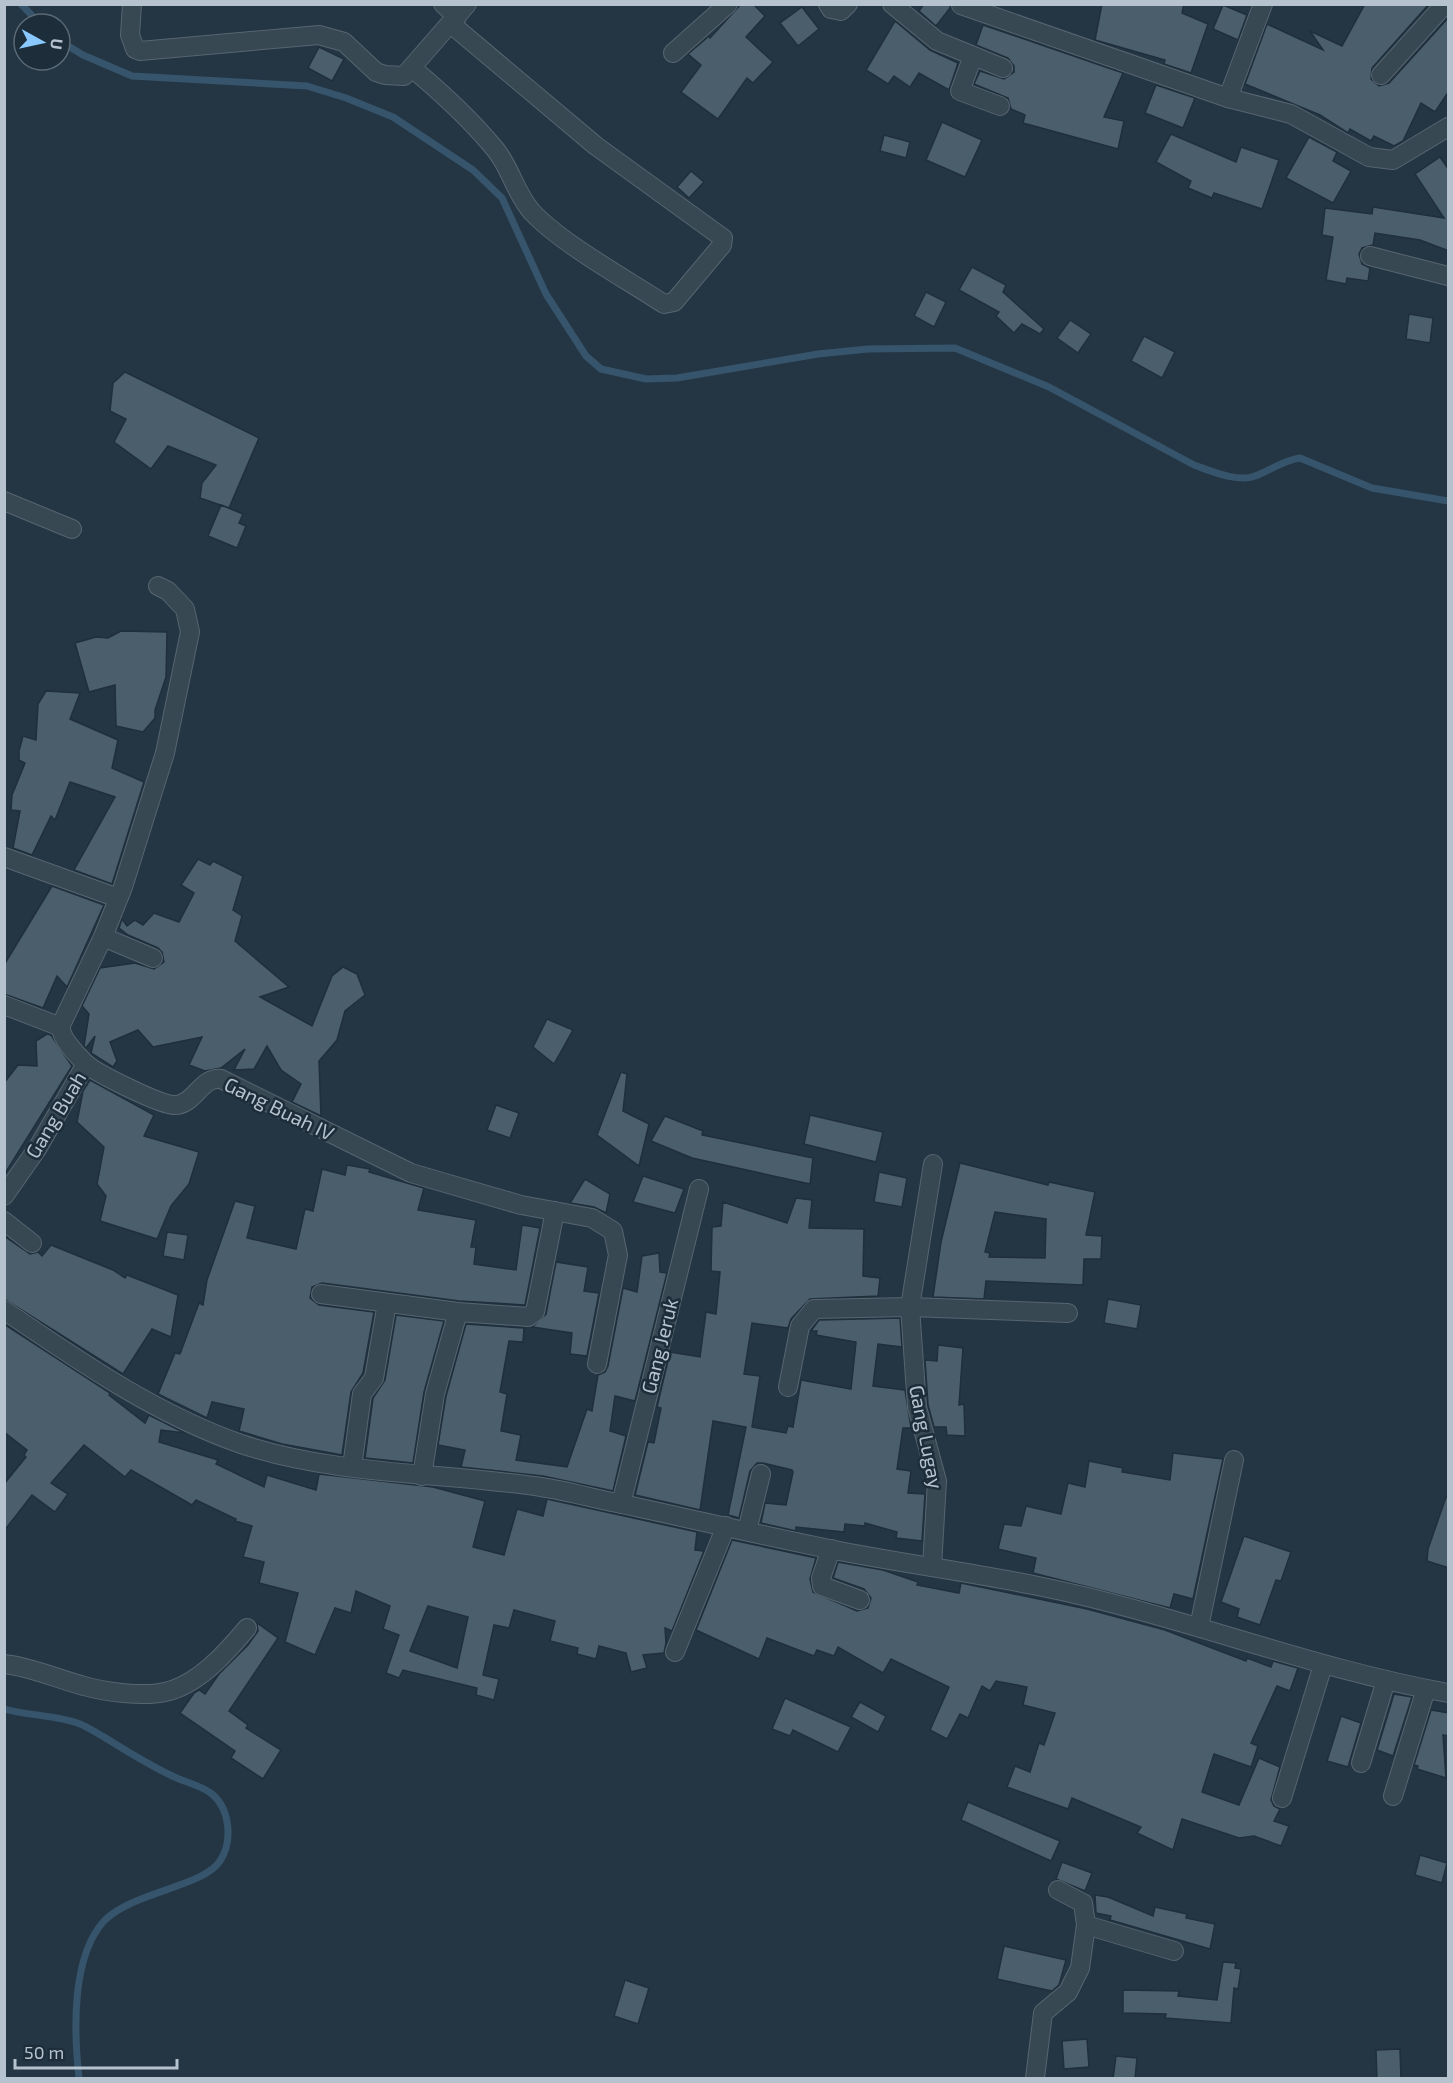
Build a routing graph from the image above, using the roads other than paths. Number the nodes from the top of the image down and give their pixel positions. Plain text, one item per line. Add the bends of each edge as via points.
1 (443, 4) edge
2 (728, 4) edge
3 (828, 4) edge
4 (848, 4) edge
5 (892, 4) edge
6 (1263, 4) edge
7 (1445, 4) edge
8 (962, 5) edge
9 (128, 8) edge
10 (458, 15) edge
11 (673, 53) dead end
12 (973, 56) junction
13 (1003, 68) dead end
14 (413, 69) junction
15 (1381, 75) dead end
16 (1228, 98) junction
17 (1000, 106) dead end
18 (1449, 127) edge
19 (1370, 256) dead end
20 (1449, 276) edge
21 (4, 501) edge
22 (72, 529) dead end
23 (158, 586) dead end
24 (4, 857) edge
25 (118, 898) junction
26 (103, 937) junction
27 (153, 958) dead end
28 (4, 1005) edge
29 (61, 1027) junction
30 (86, 1064) junction
31 (933, 1164) dead end
32 (699, 1189) dead end
33 (4, 1196) edge
34 (555, 1211) junction
35 (4, 1221) edge
36 (32, 1243) dead end
37 (321, 1294) dead end
38 (387, 1303) junction
39 (910, 1307) junction
40 (4, 1310) edge
41 (458, 1312) junction
42 (1068, 1313) dead end
43 (597, 1364) dead end
44 (789, 1387) dead end
45 (1234, 1460) dead end
46 (352, 1467) junction
47 (761, 1474) dead end
48 (422, 1476) junction
49 (621, 1504) junction
50 (726, 1526) junction
51 (747, 1531) junction
52 (831, 1549) junction
53 (932, 1567) junction
54 (860, 1600) dead end
55 (1199, 1627) junction
56 (247, 1628) dead end
57 (675, 1652) dead end
58 (4, 1664) edge
59 (1323, 1665) junction
60 (1386, 1680) junction
61 (1426, 1689) junction
62 (1449, 1694) edge
63 (1361, 1763) dead end
64 (1393, 1796) dead end
65 (1282, 1798) dead end
66 (1058, 1890) dead end
67 (1086, 1925) junction
68 (1174, 1951) dead end
69 (1035, 2079) edge

1 - 10 street
2 - 11 street
3 - 4 street via 841,11
5 - 12 street via 938,41
6 - 16 street
7 - 15 street
8 - 16 street
9 - 14 street via 132,43 140,51 319,35 344,42 376,72 404,76
10 - 14 street
10 - 14 street via 596,146 723,238 722,245 674,302 664,304 533,213 496,150
12 - 13 street
12 - 17 street via 960,91
16 - 18 street via 1291,114 1359,152 1382,160 1393,160
19 - 20 street
21 - 22 street
23 - 25 street via 185,609 190,632 165,753
24 - 25 street
25 - 26 street
26 - 27 street
26 - 29 street
28 - 29 street
29 - 30 street
30 - 33 street, Gang Buah via 37,1149
30 - 34 street, Gang Buah IV via 173,1105 190,1099 210,1080 221,1079 411,1173
31 - 39 street, Gang Lugay
32 - 49 street, Gang Jeruk
34 - 41 street via 535,1312 528,1317
34 - 43 street via 592,1218 609,1226 616,1238 618,1255
35 - 36 street
37 - 38 street
38 - 41 street
38 - 46 street via 374,1378 362,1394
39 - 42 street
39 - 44 street via 821,1308 809,1312 800,1326
39 - 53 street, Gang Lugay via 917,1407 937,1480
40 - 46 street via 88,1367 195,1425 242,1444
41 - 48 street via 435,1394
45 - 55 street
46 - 48 street
47 - 51 street
48 - 49 street via 541,1487
49 - 50 street
50 - 51 street
50 - 57 street
51 - 52 street
52 - 53 street
52 - 54 street via 822,1586
53 - 55 street via 1041,1587
55 - 59 street
56 - 58 street via 225,1654 188,1682 165,1692 119,1693
59 - 60 street
59 - 65 street
60 - 61 street
60 - 63 street
61 - 62 street
61 - 64 street
66 - 67 street via 1083,1903
67 - 68 street
67 - 69 street via 1074,1984 1043,2013

